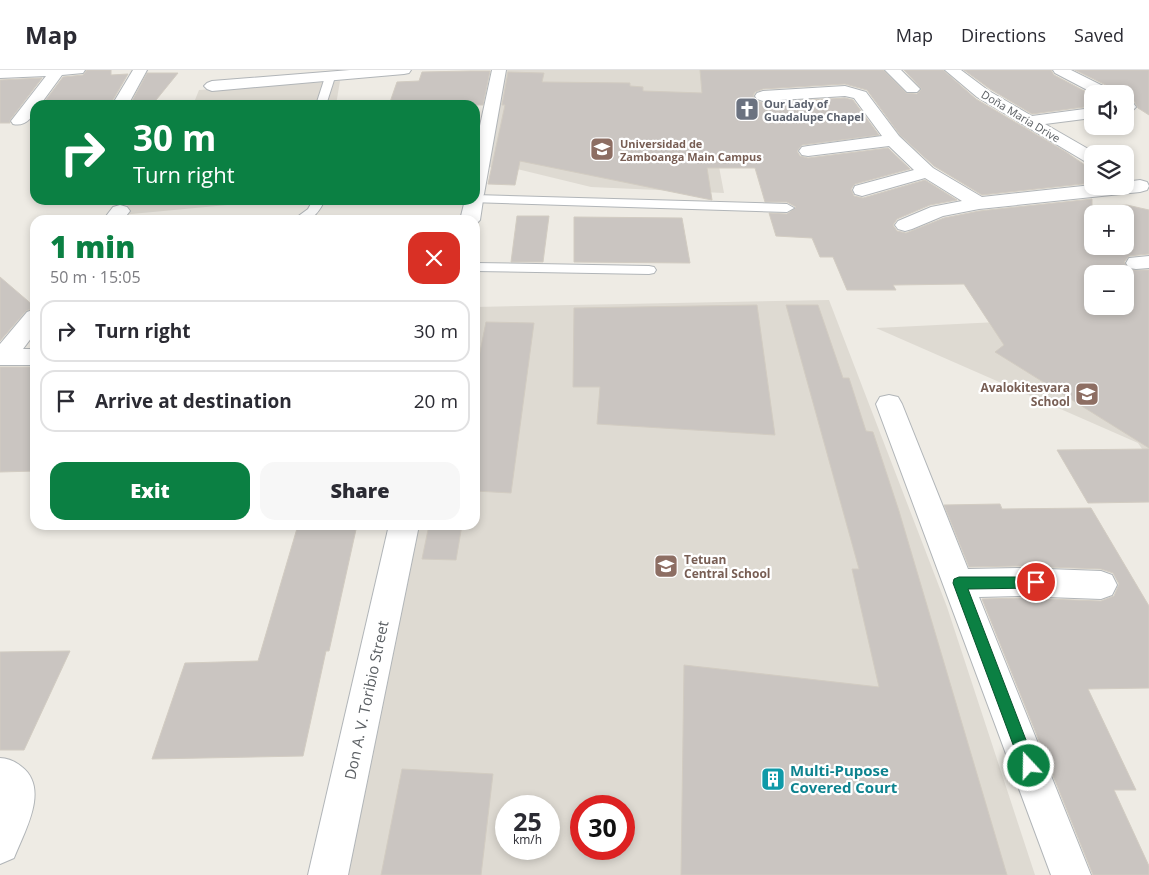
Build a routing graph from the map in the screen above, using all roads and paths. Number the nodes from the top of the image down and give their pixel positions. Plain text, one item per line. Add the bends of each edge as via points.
1 (78, 70) edge
2 (140, 70) edge
3 (404, 70) edge
4 (499, 70) edge
5 (892, 70) edge
6 (952, 70) edge
7 (1060, 70) edge
8 (58, 71) edge
9 (0, 74) edge
10 (330, 76) junction
11 (1089, 85) edge
12 (212, 86) dead end
13 (912, 89) dead end
14 (763, 96) dead end
15 (35, 100) edge
16 (123, 100) edge
17 (322, 100) edge
18 (30, 107) edge
19 (1084, 114) edge
20 (19, 121) dead end
21 (1028, 121) junction
22 (893, 140) junction
23 (808, 150) dead end
24 (1084, 153) edge
25 (480, 168) edge
26 (927, 172) junction
27 (1138, 184) edge
28 (862, 190) dead end
29 (480, 199) edge
30 (979, 203) junction
31 (316, 205) edge
32 (787, 208) dead end
33 (307, 215) edge
34 (905, 225) dead end
35 (480, 267) edge
36 (649, 270) dead end
37 (30, 322) edge
38 (1, 357) edge
39 (30, 357) edge
40 (889, 404) dead end
41 (403, 530) edge
42 (959, 583) junction
43 (1100, 585) dead end
44 (0, 777) edge
45 (0, 844) edge
46 (328, 875) edge
47 (1071, 875) edge

1 - 8 street
2 - 16 street
3 - 10 street
4 - 25 street
5 - 13 street
6 - 21 street, Doña Maria Drive
7 - 11 street
8 - 9 street
8 - 15 street
10 - 12 street
10 - 17 lane
14 - 22 street via 845,91 860,95
18 - 20 street
19 - 21 street
21 - 24 street, Doña Maria Drive
22 - 23 street
22 - 26 street
26 - 28 street
26 - 30 street
27 - 30 street
29 - 32 lane
30 - 34 street via 938,211
31 - 33 lane
35 - 36 lane
37 - 38 street
38 - 39 street
40 - 42 street
41 - 46 street, Don A. V. Toribio Street
42 - 43 street
42 - 47 street
44 - 45 street via 15,785 16,802

